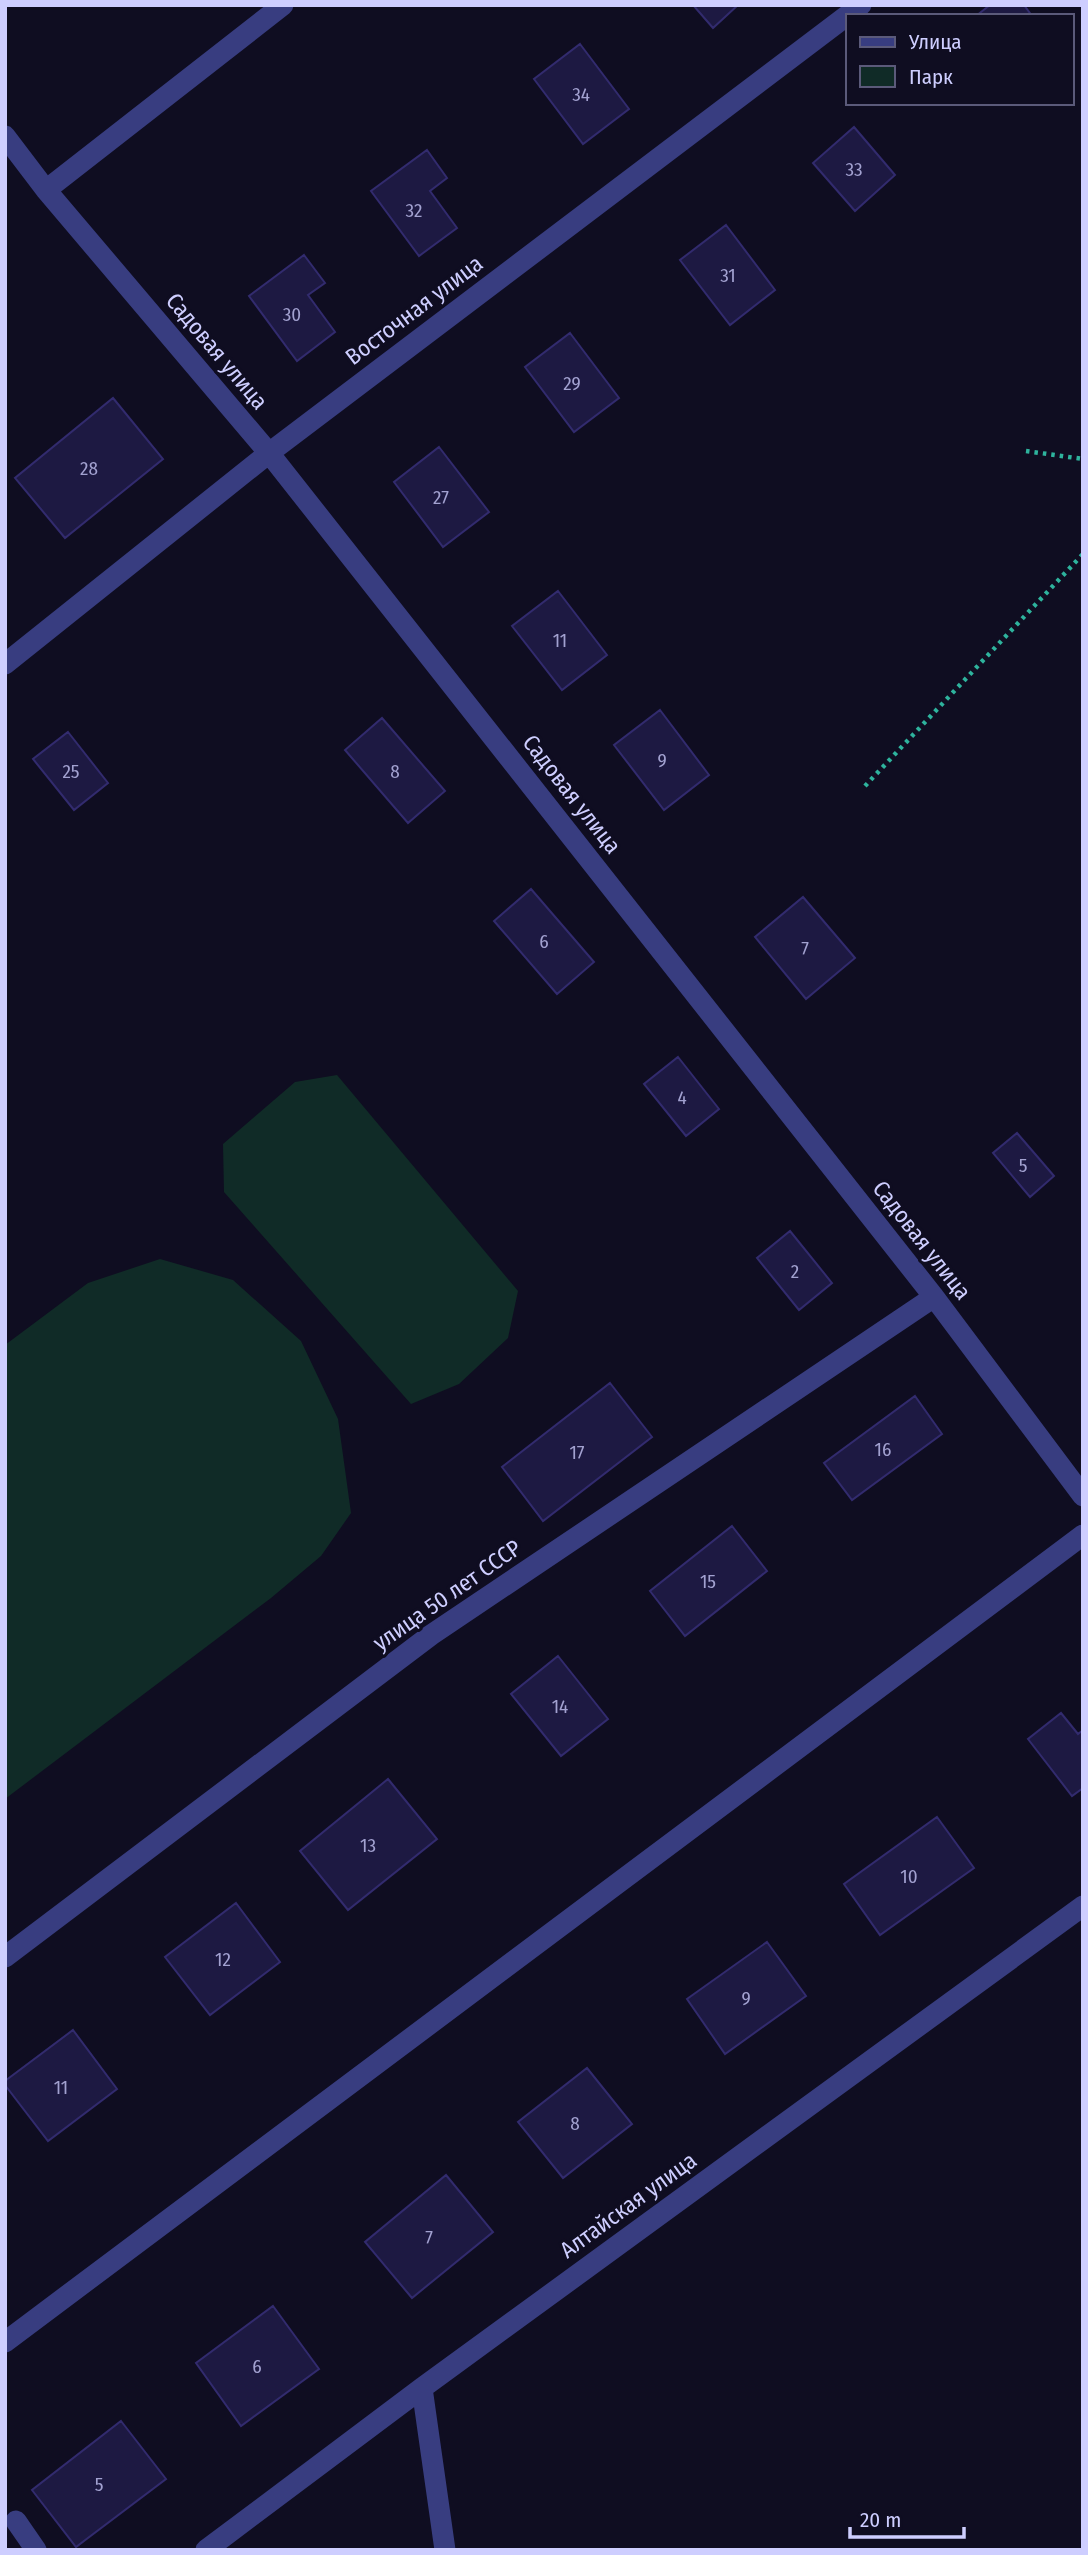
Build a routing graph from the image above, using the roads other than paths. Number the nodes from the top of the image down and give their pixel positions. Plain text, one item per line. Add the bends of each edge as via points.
1 (284, 5) edge
2 (846, 16) edge
3 (5, 136) edge
4 (46, 190) junction
5 (269, 453) junction
6 (5, 664) edge
7 (934, 1297) junction
8 (1083, 1496) edge
9 (1083, 1535) edge
10 (1083, 1906) edge
11 (5, 1957) edge
12 (5, 2342) edge
13 (422, 2388) junction
14 (16, 2521) dead end
15 (36, 2550) edge
16 (206, 2550) edge
17 (445, 2550) edge

1 - 4 street
2 - 5 street, Восточная улица
3 - 4 street, Садовая улица
4 - 5 street, Садовая улица
5 - 6 street, Восточная улица
5 - 7 street, Садовая улица
7 - 8 street, Садовая улица
7 - 11 street, улица 50 лет СССР via 431,1636
9 - 12 street
10 - 13 street, Алтайская улица
13 - 16 street, Алтайская улица
13 - 17 street
14 - 15 street

